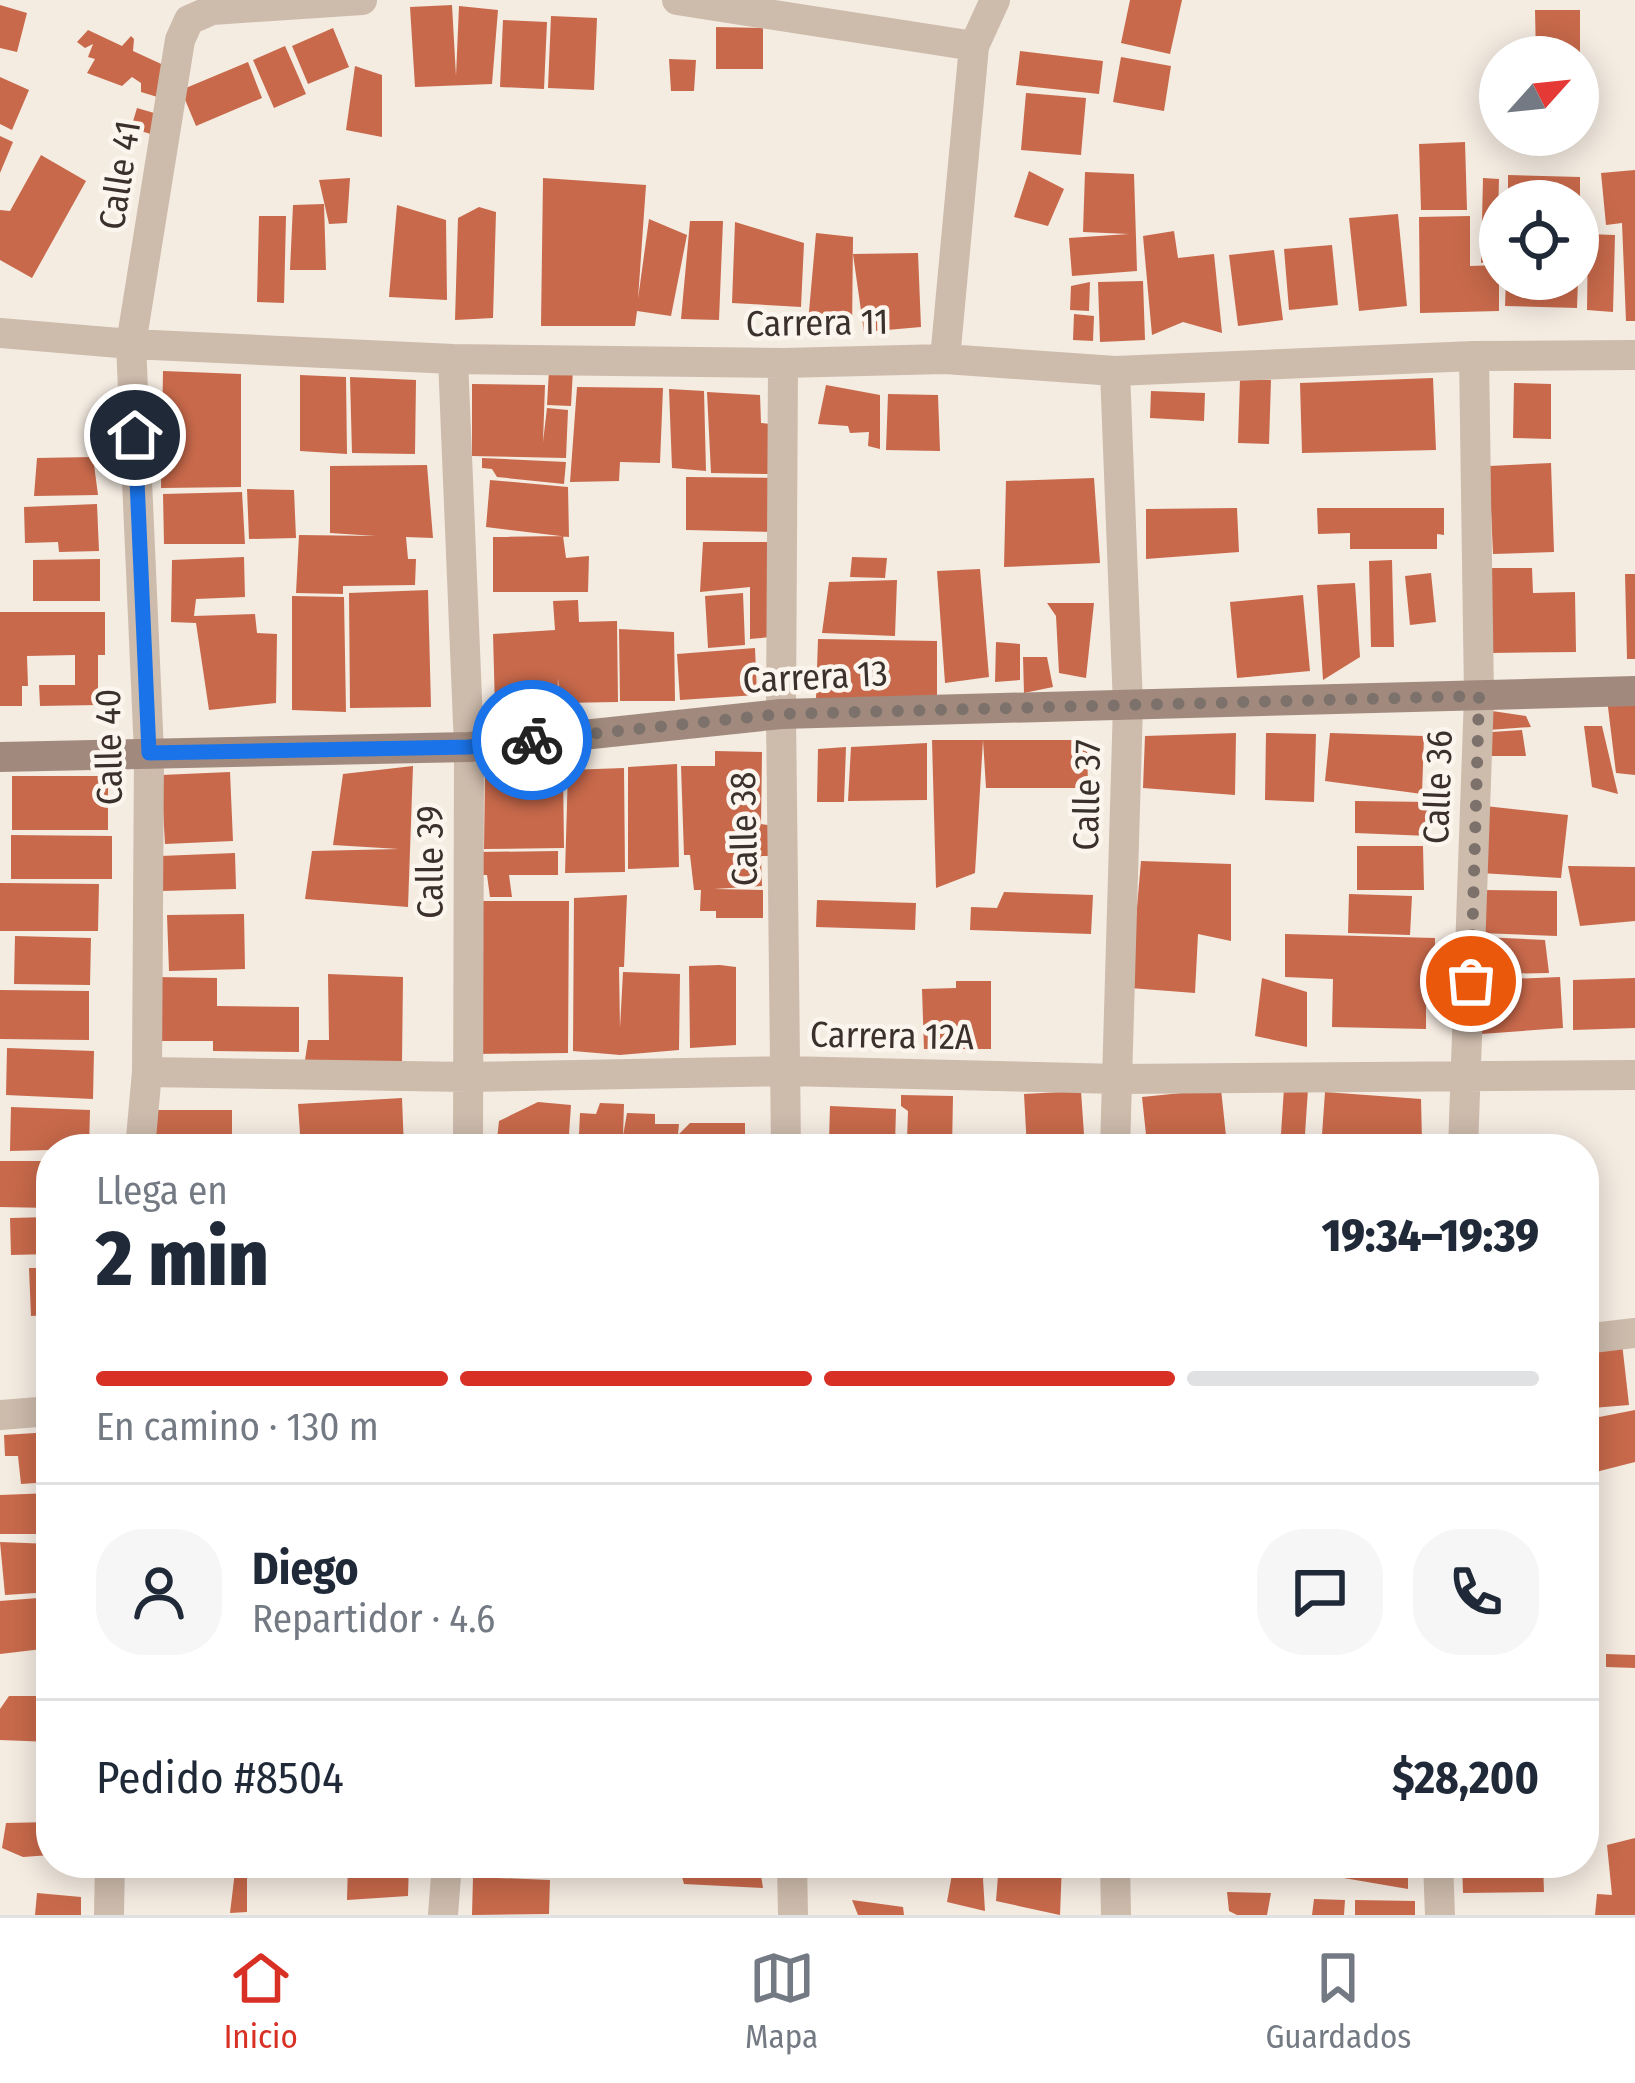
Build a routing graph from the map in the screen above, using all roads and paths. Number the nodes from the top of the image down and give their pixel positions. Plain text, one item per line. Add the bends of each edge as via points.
1 (362, 0) edge
2 (676, 0) edge
3 (995, 0) edge
4 (806, 9) edge
5 (974, 46) junction
6 (0, 332) edge
7 (131, 344) junction
8 (1635, 355) edge
9 (1474, 356) junction
10 (452, 358) junction
11 (945, 359) junction
12 (783, 363) junction
13 (1115, 371) junction
14 (1635, 692) edge
15 (1479, 696) junction
16 (1128, 705) junction
17 (781, 714) junction
18 (469, 747) junction
19 (149, 753) junction
20 (0, 757) edge
21 (786, 1071) junction
22 (147, 1072) junction
23 (1635, 1075) edge
24 (1468, 1076) junction
25 (469, 1077) junction
26 (1119, 1079) junction
27 (141, 1134) edge
28 (468, 1134) edge
29 (786, 1134) edge
30 (1116, 1134) edge
31 (1464, 1134) edge
32 (1635, 1334) edge
33 (1599, 1338) edge
34 (36, 1412) edge
35 (0, 1414) edge
36 (110, 1878) edge
37 (446, 1878) edge
38 (793, 1878) edge
39 (1115, 1878) edge
40 (1439, 1878) edge
41 (109, 1915) edge
42 (443, 1915) edge
43 (794, 1915) edge
44 (1116, 1915) edge
45 (1440, 1915) edge

1 - 7 street, Calle 41 via 212,10 189,20
2 - 4 street
3 - 5 street
4 - 5 street
5 - 11 street
6 - 7 street, Carrera 11
7 - 10 street, Carrera 11
7 - 19 street, Calle 40
8 - 9 street, Carrera 11
9 - 13 street, Carrera 11
9 - 15 street, Calle 36
10 - 12 street, Carrera 11
10 - 18 street, Calle 39
11 - 12 street, Carrera 11
11 - 13 street, Carrera 11
12 - 17 street, Calle 38
13 - 16 street, Calle 37
14 - 15 street, Carrera 13
15 - 16 street, Carrera 13
15 - 24 street, Calle 36
16 - 17 street, Carrera 13
16 - 26 street, Calle 37
17 - 18 street, Carrera 13
17 - 21 street, Calle 38
18 - 19 street, Carrera 13
18 - 25 street, Calle 39
19 - 20 street, Carrera 13
19 - 22 street, Calle 40
21 - 25 street, Carrera 12A
21 - 26 street, Carrera 12A
21 - 29 street, Calle 38
22 - 25 street, Carrera 12A
22 - 27 street, Calle 40
23 - 24 street, Carrera 12A
24 - 26 street, Carrera 12A
24 - 31 street, Calle 36
25 - 28 street, Calle 39
26 - 30 street, Calle 37
32 - 33 street
34 - 35 street
36 - 41 street
37 - 42 street
38 - 43 street
39 - 44 street
40 - 45 street

